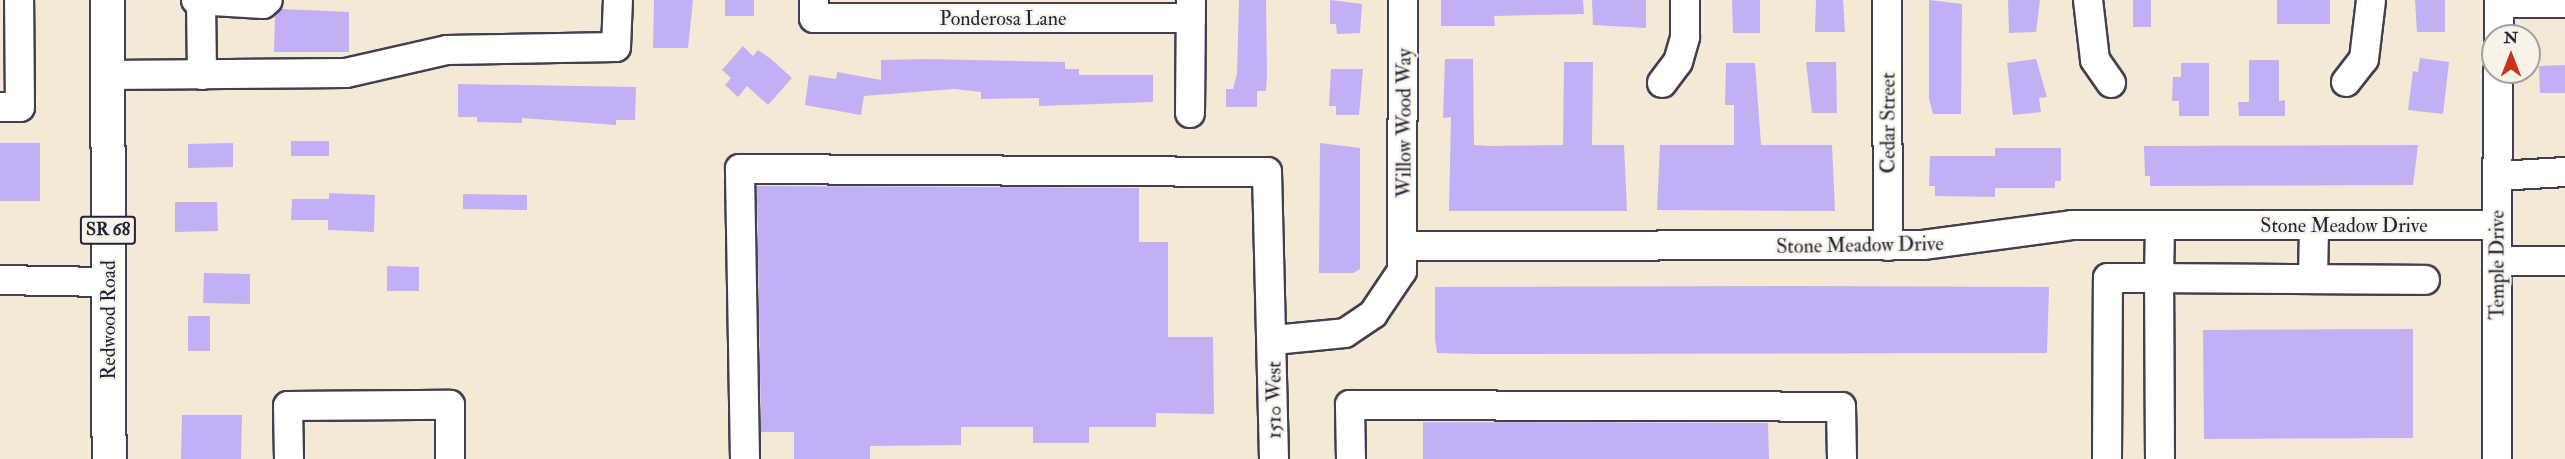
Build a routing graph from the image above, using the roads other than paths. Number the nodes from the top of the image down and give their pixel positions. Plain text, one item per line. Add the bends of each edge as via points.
1 (19, 0) edge
2 (107, 0) edge
3 (268, 0) edge
4 (618, 0) edge
5 (1403, 0) edge
6 (1685, 0) edge
7 (1887, 0) edge
8 (2088, 0) edge
9 (2371, 0) edge
10 (198, 1) edge
11 (2499, 2) edge
12 (2565, 3) edge
13 (814, 9) edge
14 (1191, 9) edge
15 (2499, 24) edge
16 (107, 75) junction
17 (202, 75) junction
18 (2346, 82) dead end
19 (1662, 83) dead end
20 (2111, 83) dead end
21 (2499, 84) edge
22 (0, 106) edge
23 (1190, 113) dead end
24 (2565, 172) edge
25 (2498, 176) junction
26 (2160, 225) junction
27 (2314, 225) junction
28 (2497, 225) junction
29 (1404, 246) junction
30 (1888, 246) junction
31 (2497, 261) junction
32 (2565, 261) edge
33 (2159, 278) junction
34 (2313, 279) junction
35 (0, 280) edge
36 (2425, 280) dead end
37 (108, 282) junction
38 (1274, 340) junction
39 (109, 459) edge
40 (289, 459) edge
41 (450, 459) edge
42 (745, 459) edge
43 (1274, 459) edge
44 (1351, 459) edge
45 (1842, 459) edge
46 (2107, 459) edge
47 (2160, 459) edge
48 (2497, 459) edge

1 - 22 street via 20,107
2 - 16 main road, Redwood Road / SR 68
3 - 10 street
4 - 17 street via 616,47 447,50 346,74
5 - 29 street, Willow Wood Way
6 - 19 street via 1685,37 1677,62
7 - 30 street, Cedar Street
8 - 20 street via 2095,60
9 - 18 street via 2364,59
10 - 17 street
11 - 12 street
11 - 15 street
13 - 14 street, Ponderosa Lane
14 - 23 street
16 - 17 street
16 - 37 main road, Redwood Road / SR 68
21 - 25 street, Temple Drive
24 - 25 street
25 - 28 street, Temple Drive
26 - 27 street, Stone Meadow Drive
26 - 30 street, Stone Meadow Drive via 2072,225 1958,243
26 - 33 street
27 - 28 street, Stone Meadow Drive
27 - 34 street
28 - 31 street, Temple Drive
29 - 30 street, Stone Meadow Drive
29 - 38 street via 1402,271 1373,314 1345,333
31 - 32 street
31 - 48 street, Temple Drive
33 - 34 street
33 - 46 street via 2108,278
33 - 47 street
34 - 36 street
35 - 37 street
37 - 39 main road, Redwood Road / SR 68
38 - 42 street, 1510 West via 1267,172 740,169
38 - 43 street, 1510 West
40 - 41 street via 288,406 415,405 450,405
44 - 45 street via 1350,405 1841,407

